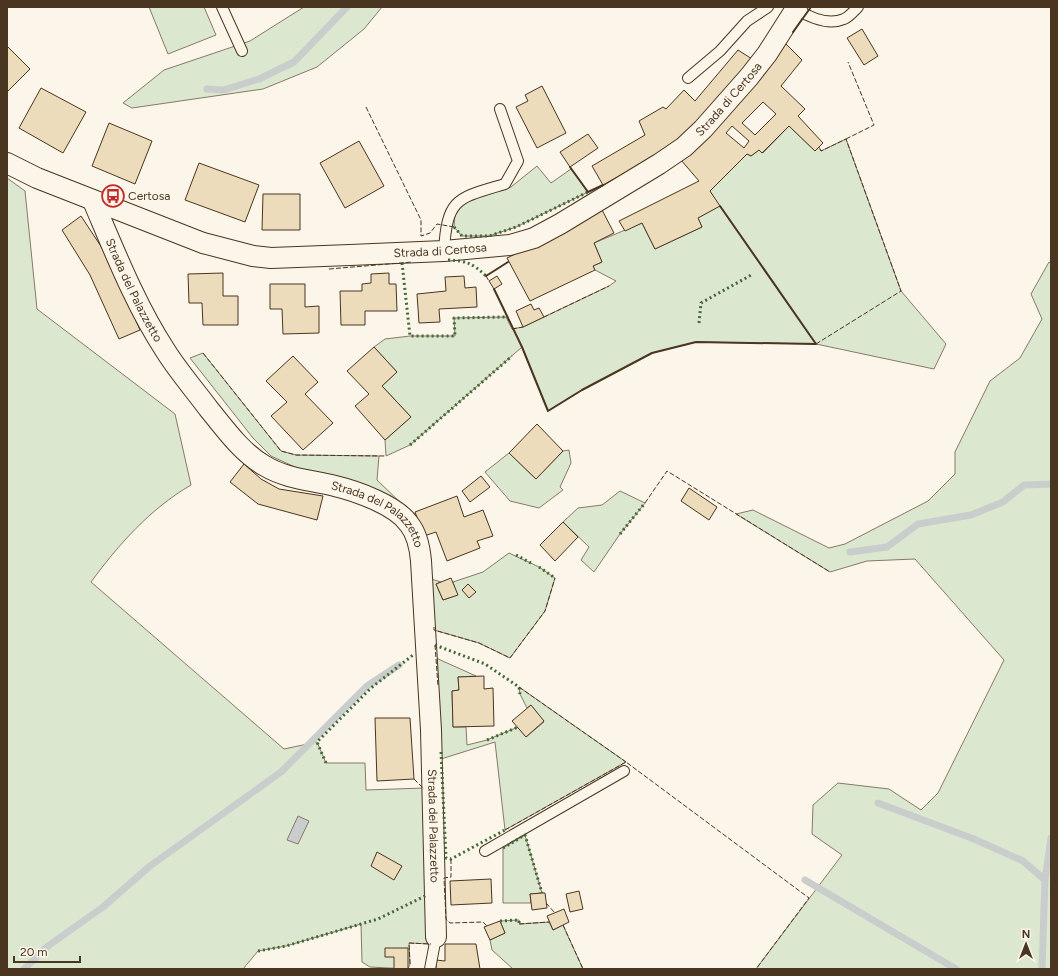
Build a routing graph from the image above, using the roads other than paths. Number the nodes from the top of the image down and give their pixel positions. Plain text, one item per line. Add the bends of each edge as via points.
1 (222, 7) edge
2 (768, 7) edge
3 (858, 7) edge
4 (796, 8) edge
5 (242, 51) dead end
6 (688, 78) dead end
7 (500, 109) dead end
8 (7, 163) edge
9 (93, 200) junction
10 (444, 251) junction
11 (624, 772) dead end
12 (485, 851) dead end
13 (436, 937) joint
14 (430, 969) edge

1 - 5 lane
2 - 6 lane via 747,21 720,51
3 - 4 lane via 845,19 835,21 816,18
4 - 10 street, Strada di Certosa via 749,77 703,129 674,154 534,238 510,245
7 - 10 lane via 518,161 505,184 464,196 452,210 445,226
8 - 9 street, Strada di Certosa
9 - 10 street, Strada di Certosa via 229,251 258,257
9 - 13 street, Strada del Palazzetto via 156,337 222,426 242,448 274,471 350,490 373,499 405,519 414,534 422,561 431,730
11 - 12 lane
13 - 14 lane

